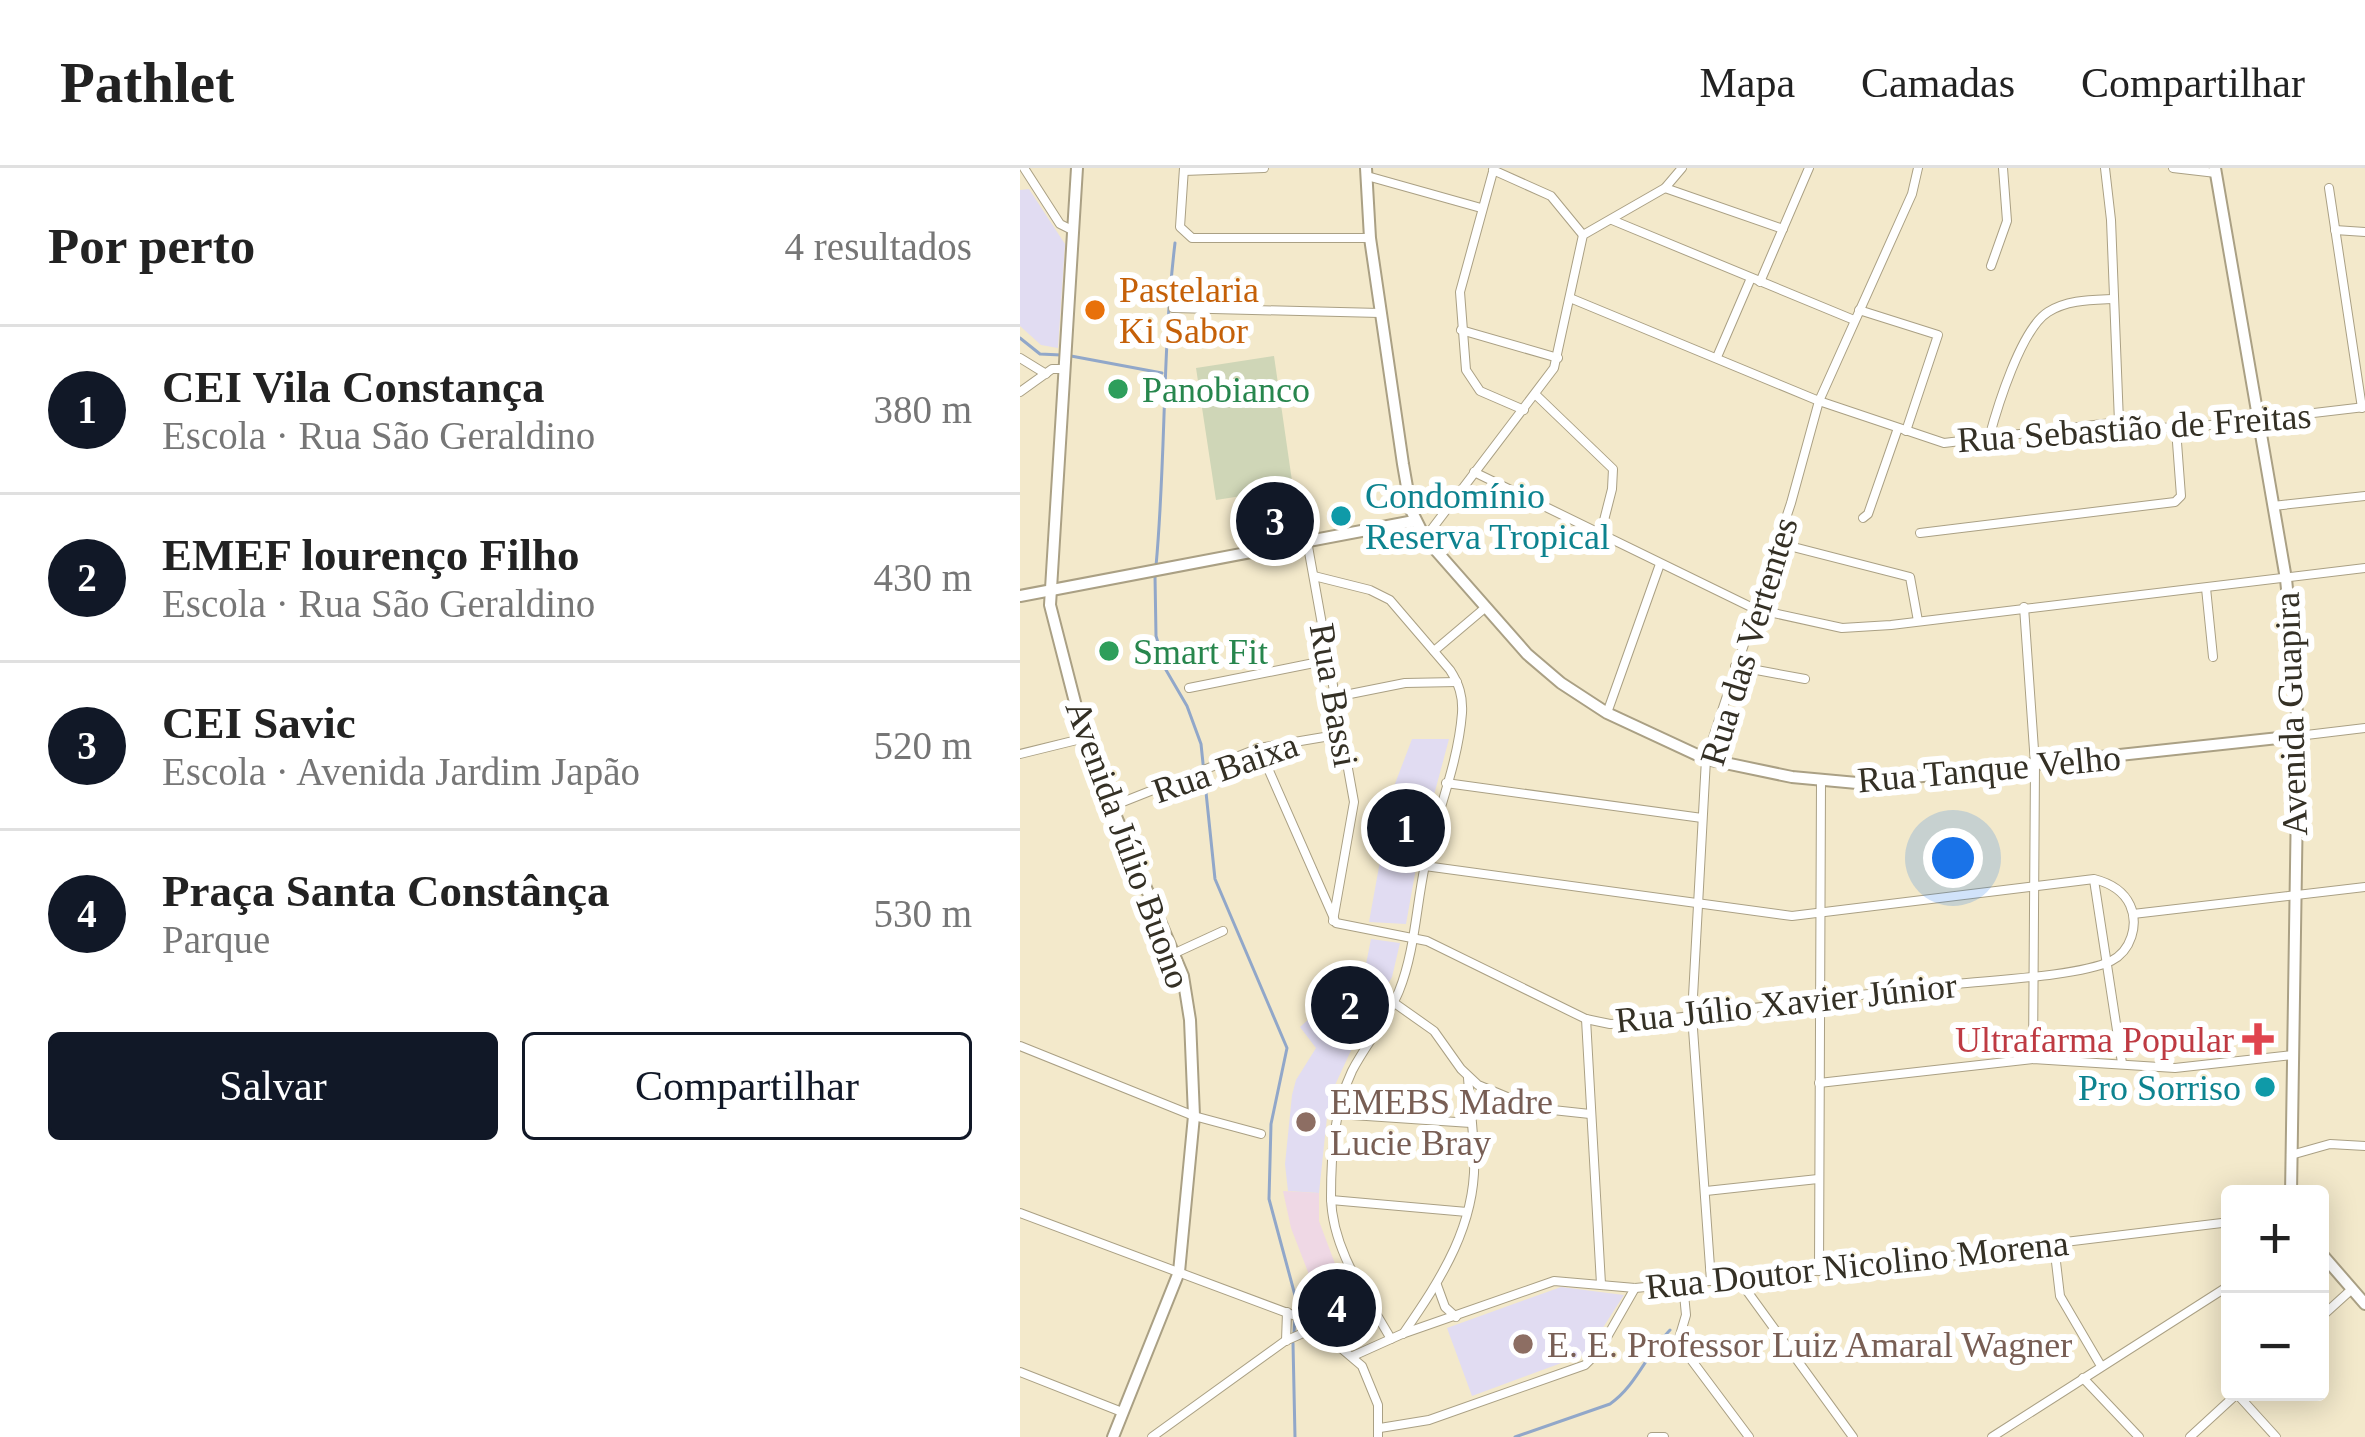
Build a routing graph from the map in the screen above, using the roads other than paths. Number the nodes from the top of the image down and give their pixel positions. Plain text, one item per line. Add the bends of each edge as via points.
1 (1024, 168) edge
2 (1077, 168) edge
3 (1682, 168) edge
4 (1809, 168) edge
5 (1918, 168) edge
6 (2003, 168) edge
7 (2105, 168) edge
8 (2176, 168) edge
9 (1184, 169) edge
10 (1261, 169) edge
11 (1493, 169) edge
12 (2198, 170) edge
13 (2216, 171) edge
14 (1366, 172) edge
15 (1666, 188) junction
16 (2329, 188) dead end
17 (1481, 208) junction
18 (1610, 220) junction
19 (1783, 229) junction
20 (2335, 230) junction
21 (1074, 231) junction
22 (2365, 232) edge
23 (1583, 235) junction
24 (1370, 238) junction
25 (1991, 266) dead end
26 (1755, 280) junction
27 (1570, 298) junction
28 (2112, 299) junction
29 (1173, 308) dead end
30 (1858, 310) junction
31 (1380, 314) junction
32 (1854, 320) junction
33 (1461, 330) junction
34 (1718, 357) junction
35 (1020, 358) edge
36 (1558, 358) junction
37 (1066, 360) junction
38 (1046, 374) junction
39 (1020, 392) edge
40 (1535, 395) junction
41 (1819, 401) junction
42 (2363, 407) edge
43 (1524, 410) junction
44 (2257, 420) junction
45 (2119, 422) junction
46 (1902, 429) junction
47 (2176, 429) junction
48 (1989, 439) junction
49 (1474, 472) junction
50 (2365, 496) edge
51 (2272, 506) junction
52 (1863, 518) dead end
53 (1414, 521) junction
54 (1920, 533) dead end
55 (1600, 536) junction
56 (1425, 538) junction
57 (1307, 539) junction
58 (1778, 543) junction
59 (1660, 564) junction
60 (2365, 568) edge
61 (1314, 576) junction
62 (2285, 579) junction
63 (2206, 588) junction
64 (1050, 590) junction
65 (1020, 596) edge
66 (1486, 607) junction
67 (2024, 608) junction
68 (1755, 609) junction
69 (1918, 621) junction
70 (1433, 651) junction
71 (2213, 657) dead end
72 (1329, 660) junction
73 (1735, 666) junction
74 (1805, 679) dead end
75 (1458, 682) junction
76 (1189, 688) dead end
77 (1334, 697) junction
78 (1607, 713) junction
79 (2365, 728) edge
80 (1342, 734) junction
81 (2298, 736) junction
82 (1085, 738) junction
83 (1259, 748) junction
84 (1020, 754) edge
85 (1706, 759) junction
86 (2035, 764) junction
87 (1821, 781) junction
88 (1447, 782) junction
89 (1110, 807) junction
90 (1702, 818) junction
91 (1425, 866) junction
92 (2094, 879) junction
93 (2033, 886) junction
94 (2365, 887) edge
95 (2295, 895) junction
96 (1697, 906) junction
97 (1820, 913) junction
98 (2133, 914) junction
99 (1332, 919) junction
100 (1222, 931) dead end
101 (1414, 937) junction
102 (1173, 953) junction
103 (2105, 963) junction
104 (2033, 976) junction
105 (1819, 999) junction
106 (1394, 1002) junction
107 (1692, 1015) junction
108 (1586, 1019) junction
109 (1020, 1046) edge
110 (2295, 1054) junction
111 (2033, 1059) junction
112 (2122, 1063) junction
113 (1468, 1078) junction
114 (1819, 1083) junction
115 (1336, 1114) junction
116 (1590, 1114) junction
117 (1194, 1116) junction
118 (1471, 1123) junction
119 (1261, 1134) dead end
120 (2365, 1146) edge
121 (2291, 1155) junction
122 (1818, 1179) junction
123 (2291, 1185) edge
124 (1706, 1191) junction
125 (1331, 1200) junction
126 (1468, 1212) junction
127 (1020, 1213) edge
128 (2221, 1223) edge
129 (2054, 1245) junction
130 (2329, 1262) edge
131 (1820, 1271) junction
132 (1178, 1272) junction
133 (1738, 1278) junction
134 (1712, 1281) junction
135 (1601, 1284) junction
136 (1683, 1284) junction
137 (1437, 1285) junction
138 (1635, 1288) junction
139 (2352, 1289) junction
140 (2221, 1291) edge
141 (2365, 1304) edge
142 (2329, 1310) edge
143 (1289, 1313) junction
144 (1457, 1318) junction
145 (1311, 1327) junction
146 (1402, 1334) junction
147 (1391, 1340) junction
148 (1287, 1341) junction
149 (1353, 1356) junction
150 (2101, 1366) junction
151 (1020, 1372) edge
152 (2083, 1378) junction
153 (2229, 1401) edge
154 (2245, 1401) edge
155 (1122, 1412) junction
156 (1379, 1433) edge
157 (1113, 1437) edge
158 (1152, 1437) edge
159 (1652, 1437) edge
160 (1664, 1437) edge
161 (1749, 1437) edge
162 (1853, 1437) edge
163 (1991, 1437) edge
164 (2139, 1437) edge
165 (2190, 1437) edge
166 (2276, 1437) edge

1 - 21 street via 1060,224
2 - 21 street, Avenida Júlio Buono
3 - 15 street
4 - 19 street
5 - 30 street, Rua das Vertentes
6 - 25 street via 2007,221
7 - 28 street
8 - 12 street
9 - 10 street
9 - 24 street via 1180,227 1192,238
11 - 17 street
11 - 23 street via 1551,196
12 - 13 street
13 - 44 street, Avenida Guapira
14 - 17 street
14 - 24 street, Rua Tanque Velho
15 - 18 street
15 - 19 street
16 - 20 street
17 - 33 street via 1460,292
18 - 23 street
18 - 26 street
19 - 26 street
20 - 22 street
20 - 42 street
21 - 37 street, Avenida Júlio Buono
23 - 27 street
24 - 31 street, Rua Tanque Velho
26 - 32 street
26 - 34 street
27 - 34 street, Rua Sebastião de Freitas
27 - 36 street
28 - 45 street
28 - 48 street via 2065,304 2037,321
29 - 31 street
30 - 32 street, Rua das Vertentes
30 - 46 street via 1938,335
31 - 53 street, Rua Tanque Velho
32 - 41 street, Rua das Vertentes
33 - 36 street
33 - 43 street via 1474,385
34 - 41 street, Rua Sebastião de Freitas
35 - 38 street
36 - 40 street
37 - 38 street
37 - 64 street, Avenida Júlio Buono
38 - 39 street
40 - 43 street
40 - 55 street via 1612,469
41 - 46 street, Rua Sebastião de Freitas
41 - 58 street, Rua das Vertentes
42 - 44 street, Rua Sebastião de Freitas
43 - 49 street
44 - 47 street, Rua Sebastião de Freitas
44 - 51 street, Avenida Guapira
45 - 47 street, Rua Sebastião de Freitas
45 - 48 street, Rua Sebastião de Freitas
46 - 48 street, Rua Sebastião de Freitas via 1944,443
46 - 52 street
47 - 54 street via 2175,502
49 - 55 street
49 - 56 street
50 - 51 street
51 - 62 street, Avenida Guapira
53 - 56 street, Rua Tanque Velho
53 - 57 street
55 - 59 street
56 - 66 street, Rua Tanque Velho
57 - 61 street, Rua Bassi
57 - 64 street
58 - 68 street, Rua das Vertentes
58 - 69 street via 1910,577
59 - 68 street
59 - 78 street
60 - 62 street
61 - 70 street via 1381,594
61 - 72 street, Rua Bassi
62 - 63 street
62 - 81 street, Avenida Guapira
63 - 67 street
63 - 71 street
64 - 65 street
64 - 82 street, Avenida Júlio Buono
66 - 70 street
66 - 78 street, Rua Tanque Velho via 1540,667
67 - 69 street
67 - 86 street
68 - 69 street via 1842,628
68 - 73 street, Rua das Vertentes
70 - 75 street
72 - 76 street
72 - 77 street, Rua Bassi
73 - 74 street
73 - 85 street, Rua das Vertentes
75 - 77 street
75 - 88 street via 1462,717
77 - 80 street, Rua Bassi
78 - 85 street, Rua Tanque Velho
79 - 81 street, Rua Tanque Velho
80 - 83 street, Rua Baixa
80 - 99 street, Rua Bassi via 1354,802
81 - 86 street, Rua Tanque Velho
81 - 95 street, Avenida Guapira
82 - 84 street
82 - 89 street, Avenida Júlio Buono
83 - 89 street, Rua Baixa
83 - 99 street
85 - 87 street, Rua Tanque Velho
85 - 90 street, Rua das Vertentes
86 - 87 street, Rua Tanque Velho
86 - 93 street
87 - 97 street
88 - 90 street
88 - 91 street
89 - 102 street, Avenida Júlio Buono
90 - 96 street, Rua das Vertentes
91 - 96 street
91 - 101 street
92 - 93 street
92 - 98 street via 2119,890
92 - 103 street
93 - 97 street
93 - 104 street
94 - 95 street
95 - 98 street
95 - 110 street, Avenida Guapira
96 - 97 street
96 - 107 street, Rua das Vertentes
97 - 105 street
98 - 103 street via 2128,944
99 - 101 street, Rua Júlio Xavier Júnior
100 - 102 street
101 - 106 street
101 - 108 street, Rua Júlio Xavier Júnior
102 - 117 street, Avenida Júlio Buono via 1188,1002
103 - 104 street, Rua Júlio Xavier Júnior
103 - 112 street
104 - 105 street, Rua Júlio Xavier Júnior
104 - 111 street
105 - 107 street, Rua Júlio Xavier Júnior
105 - 114 street
106 - 113 street via 1434,1031
106 - 115 street
107 - 108 street, Rua Júlio Xavier Júnior
107 - 124 street, Rua das Vertentes
108 - 116 street
109 - 117 street
110 - 112 street via 2202,1066
110 - 121 street, Avenida Guapira
111 - 112 street
111 - 114 street
113 - 116 street via 1517,1103
113 - 118 street
114 - 122 street
115 - 118 street
115 - 125 street
116 - 135 street
117 - 119 street
117 - 132 street, Avenida Júlio Buono
118 - 126 street
120 - 121 street via 2343,1142
121 - 123 street, Avenida Guapira
122 - 124 street
122 - 131 street
124 - 134 street, Rua das Vertentes
125 - 126 street
125 - 147 street via 1346,1258
126 - 137 street
127 - 132 street
128 - 129 street, Rua Doutor Nicolino Morena
129 - 131 street, Rua Doutor Nicolino Morena
129 - 150 street via 2060,1296
130 - 139 street
131 - 133 street, Rua Doutor Nicolino Morena
132 - 143 street
132 - 155 street, Avenida Júlio Buono
133 - 134 street, Rua Doutor Nicolino Morena
133 - 162 street
134 - 136 street, Rua Doutor Nicolino Morena
135 - 138 street, Rua Doutor Nicolino Morena
135 - 144 street, Rua Doutor Nicolino Morena via 1554,1281
136 - 138 street, Rua Doutor Nicolino Morena
136 - 161 street via 1678,1342
137 - 144 street
137 - 146 street
138 - 156 street via 1585,1365
139 - 141 street
139 - 142 street
140 - 150 street
143 - 145 street
143 - 148 street
144 - 146 street, Rua Doutor Nicolino Morena
145 - 148 street
145 - 149 street
146 - 147 street, Rua Doutor Nicolino Morena
147 - 149 street, Rua Doutor Nicolino Morena
148 - 158 street
149 - 156 street via 1372,1384
150 - 152 street
151 - 155 street
152 - 163 street
152 - 164 street
153 - 165 street
154 - 166 street
155 - 157 street, Avenida Júlio Buono
159 - 160 street

